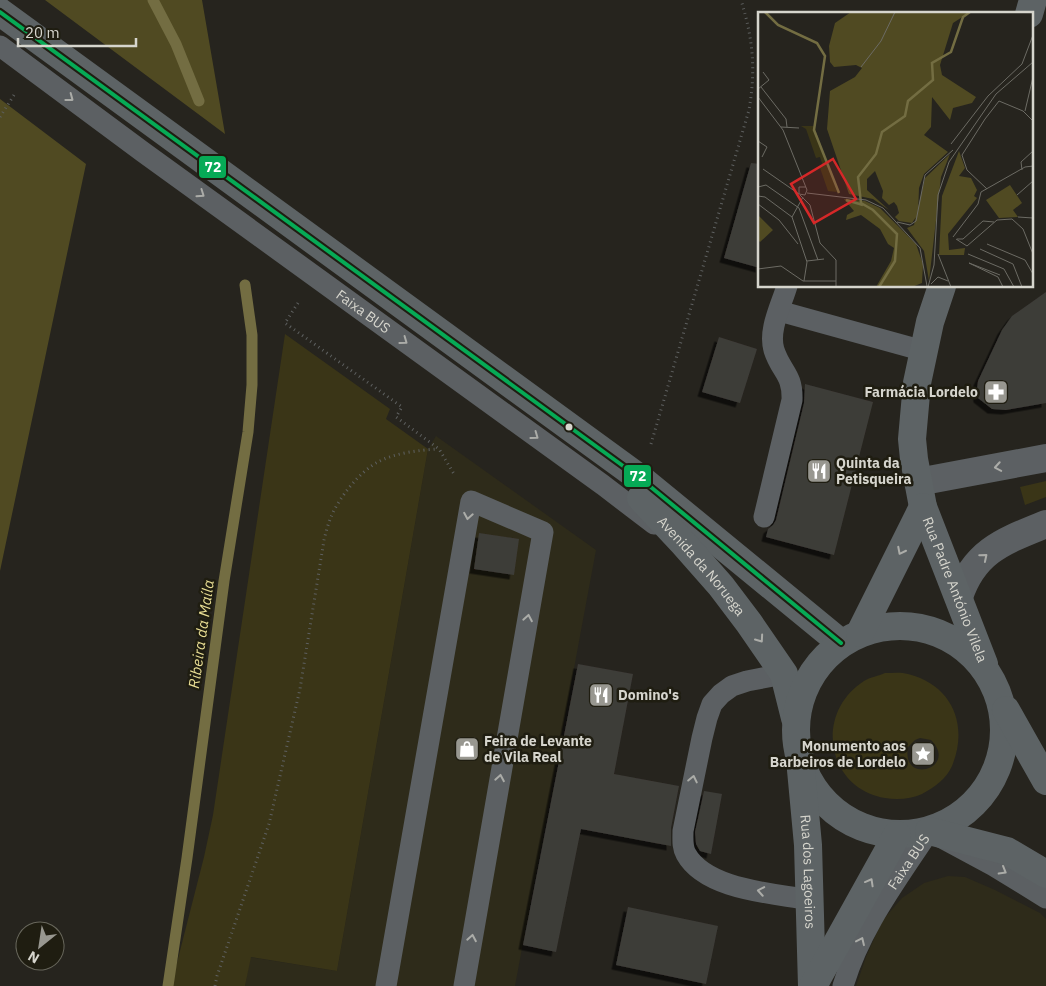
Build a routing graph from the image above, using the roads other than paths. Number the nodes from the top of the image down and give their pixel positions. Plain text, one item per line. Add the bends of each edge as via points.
1 (0, 12) edge
2 (0, 46) edge
3 (786, 288) edge
4 (941, 288) edge
5 (779, 311) junction
6 (924, 351) junction
7 (577, 433) junction
8 (1046, 458) edge
9 (921, 494) junction
10 (764, 517) dead end
11 (1046, 524) edge
12 (721, 586) junction
13 (958, 597) junction
14 (851, 638) junction
15 (988, 672) junction
16 (784, 674) junction
17 (1002, 703) junction
18 (796, 720) junction
19 (800, 759) junction
20 (1046, 781) edge
21 (929, 831) junction
22 (897, 835) junction
23 (1046, 874) edge
24 (1046, 898) edge
25 (809, 900) junction
26 (386, 986) edge
27 (464, 986) edge
28 (813, 986) edge
29 (844, 986) edge

1 - 7 main road, Avenida da Noruega
2 -> 12 lane, Faixa BUS via 603,484 655,525
3 - 5 lane
4 - 6 main road, Rua Padre António Vilela
5 - 6 lane
5 - 10 lane via 772,333 774,348 789,377 792,400
6 - 9 main road, Rua Padre António Vilela via 917,383 912,439
7 - 12 main road, Avenida da Noruega
7 - 14 main road, Avenida da Noruega
8 -> 9 street
9 - 13 main road, Rua Padre António Vilela
9 -> 14 main road, Rua Padre António Vilela
13 -> 11 street via 968,574 984,556 1004,542
12 -> 16 main road, Avenida da Noruega
13 - 15 main road, Rua Padre António Vilela
14 - 15 main road via 901,625 934,631 964,647
14 - 18 main road via 819,664 803,690
15 - 17 main road, Rua Padre António Vilela
16 - 18 main road, Avenida da Noruega
25 -> 16 lane via 720,881 693,863 683,843 702,738 712,704 732,686
17 - 20 main road
17 - 21 main road via 1005,736 999,768 983,795 959,818
18 - 19 main road
19 - 22 main road via 813,789 836,812 864,829
19 - 25 main road, Rua dos Lagoeiros via 808,845
21 - 22 main road
21 - 23 main road via 1007,851
21 -> 24 lane, Faixa BUS
29 -> 21 lane, Faixa BUS via 853,957 870,922
28 -> 22 main road, Rua dos Lagoeiros
25 - 28 main road, Rua dos Lagoeiros
27 -> 26 lane via 543,532 471,501

